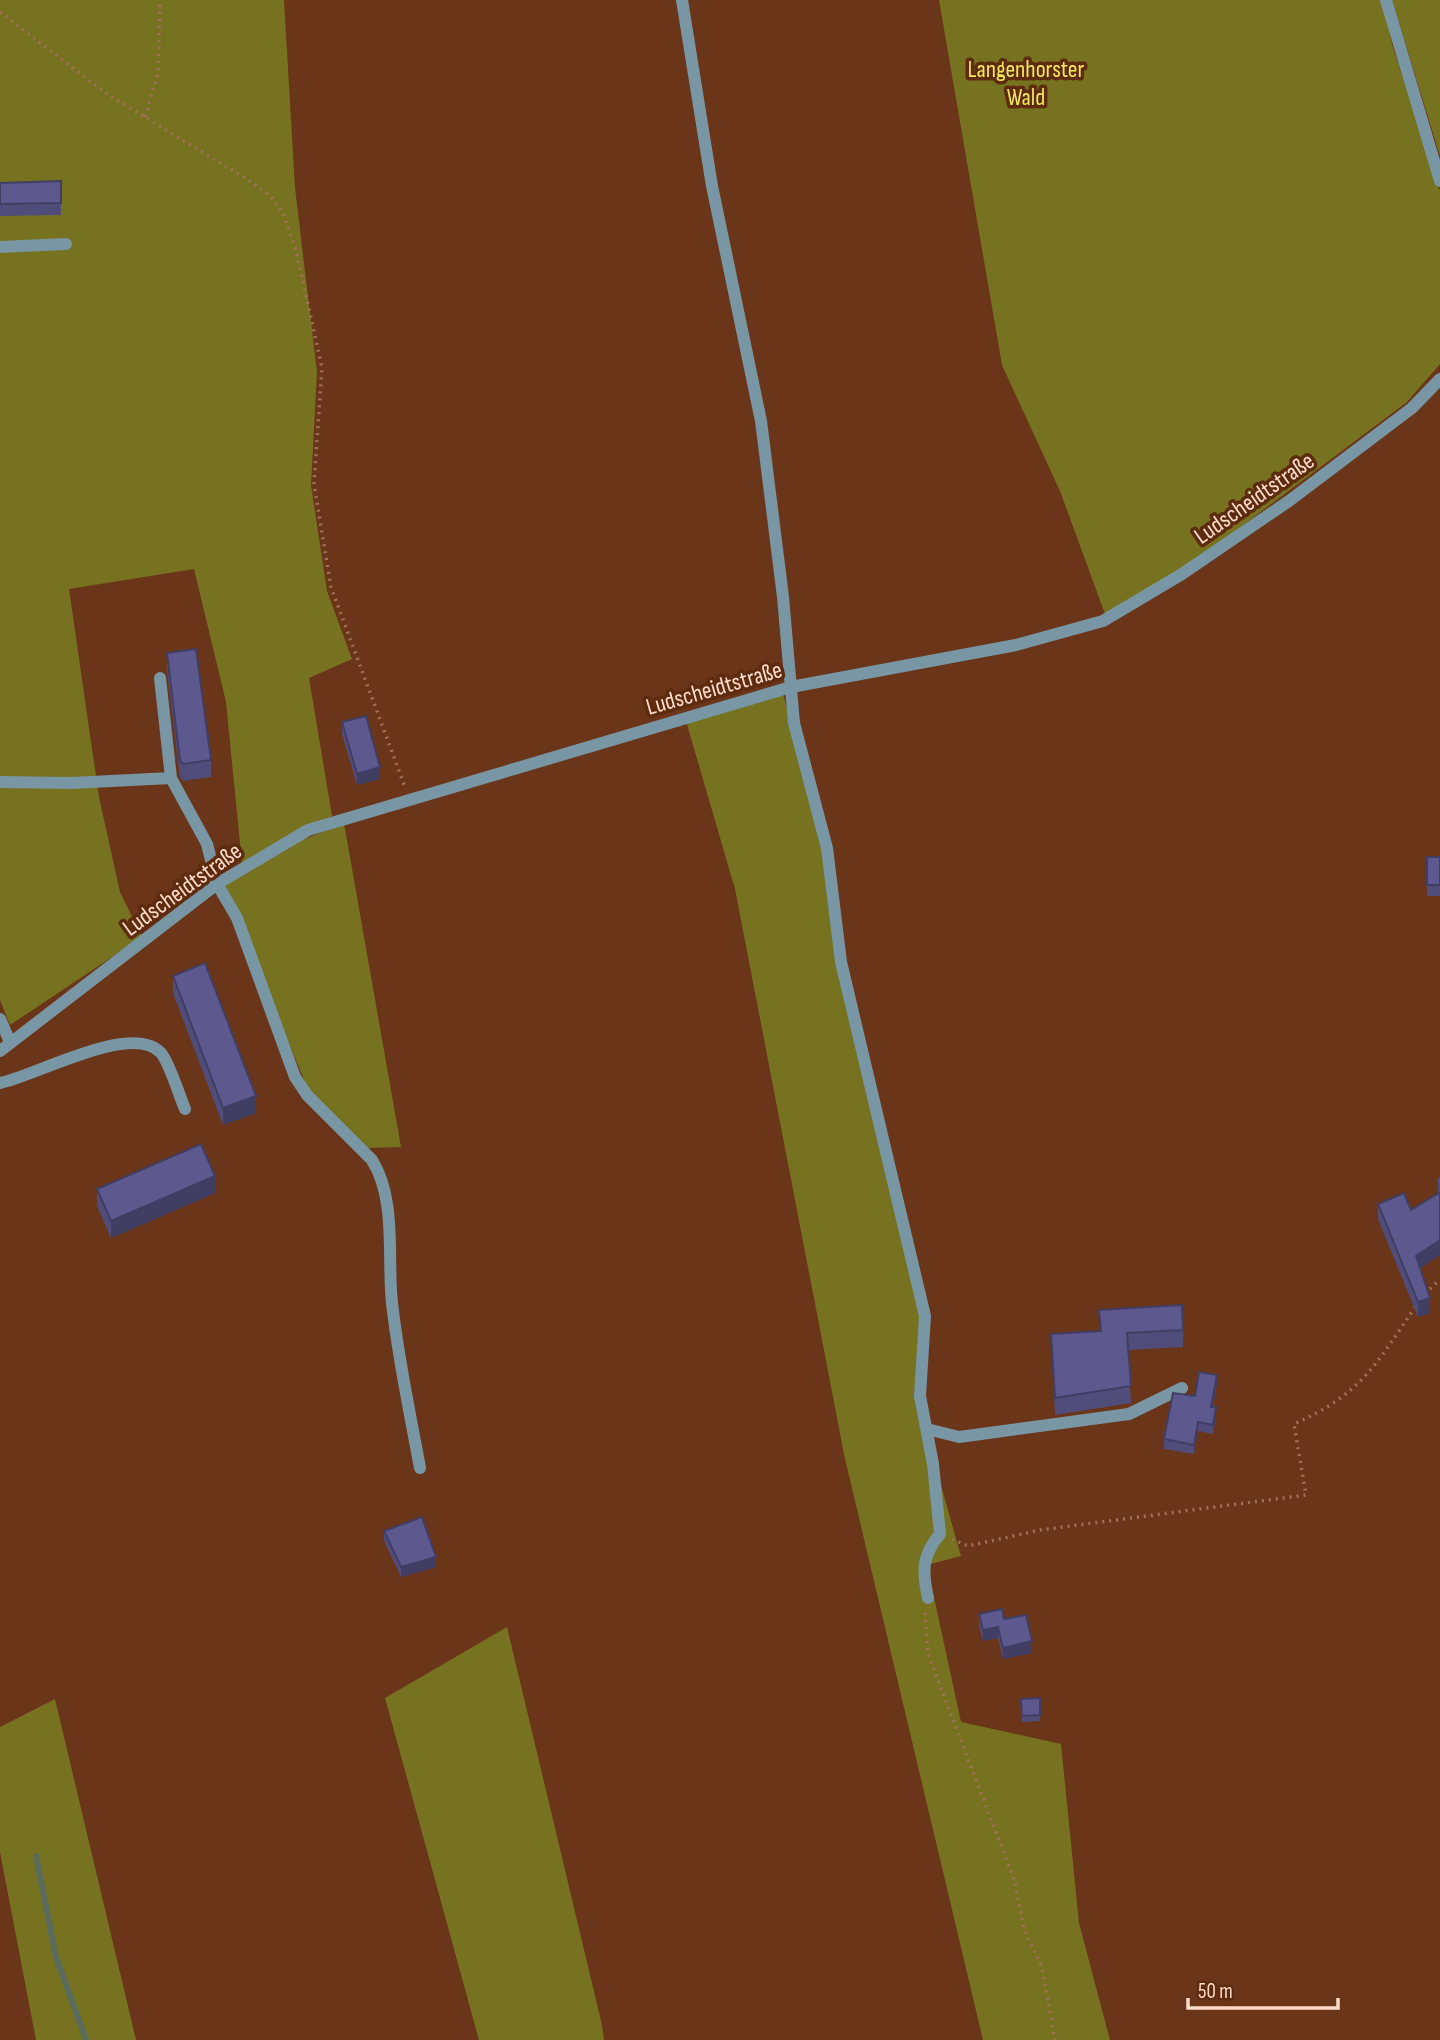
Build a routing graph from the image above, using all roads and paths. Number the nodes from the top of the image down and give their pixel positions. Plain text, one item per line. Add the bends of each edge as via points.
1 (160, 0) edge
2 (682, 0) edge
3 (1386, 0) edge
4 (0, 12) edge
5 (145, 117) junction
6 (1440, 181) edge
7 (66, 244) dead end
8 (0, 247) edge
9 (1440, 379) edge
10 (160, 678) dead end
11 (791, 688) junction
12 (171, 778) junction
13 (0, 782) edge
14 (410, 799) junction
15 (216, 884) junction
16 (0, 1019) edge
17 (5, 1046) edge
18 (0, 1083) edge
19 (185, 1109) dead end
20 (1440, 1279) edge
21 (1182, 1388) dead end
22 (927, 1429) junction
23 (420, 1468) dead end
24 (940, 1534) junction
25 (928, 1598) joint
26 (1055, 2040) edge

1 - 5 path via 158,73
2 - 11 street via 712,186 761,421
3 - 6 street
4 - 5 path via 75,72
5 - 14 path via 253,183 283,213 296,250 322,368 314,484 331,587
7 - 8 street
9 - 11 street, Ludscheidtstraße via 1412,408 1289,501 1103,621 1016,645
10 - 12 street
11 - 14 street, Ludscheidtstraße
11 - 22 street via 794,723 828,848 841,962 925,1316 920,1396
12 - 13 street
12 - 15 street via 207,844
14 - 15 street, Ludscheidtstraße via 308,830
15 - 17 street, Ludscheidtstraße
15 - 23 street via 237,918 295,1077 380,1173 387,1207 392,1302
16 - 17 street
18 - 19 street via 84,1053 145,1044 161,1054
20 - 24 path via 1352,1392 1294,1424 1306,1495 1040,1531 968,1546
21 - 22 street via 1129,1414 960,1437
22 - 24 street
24 - 25 street via 927,1549 922,1572
25 - 26 path via 928,1654 1015,1882 1024,1929 1042,1967

